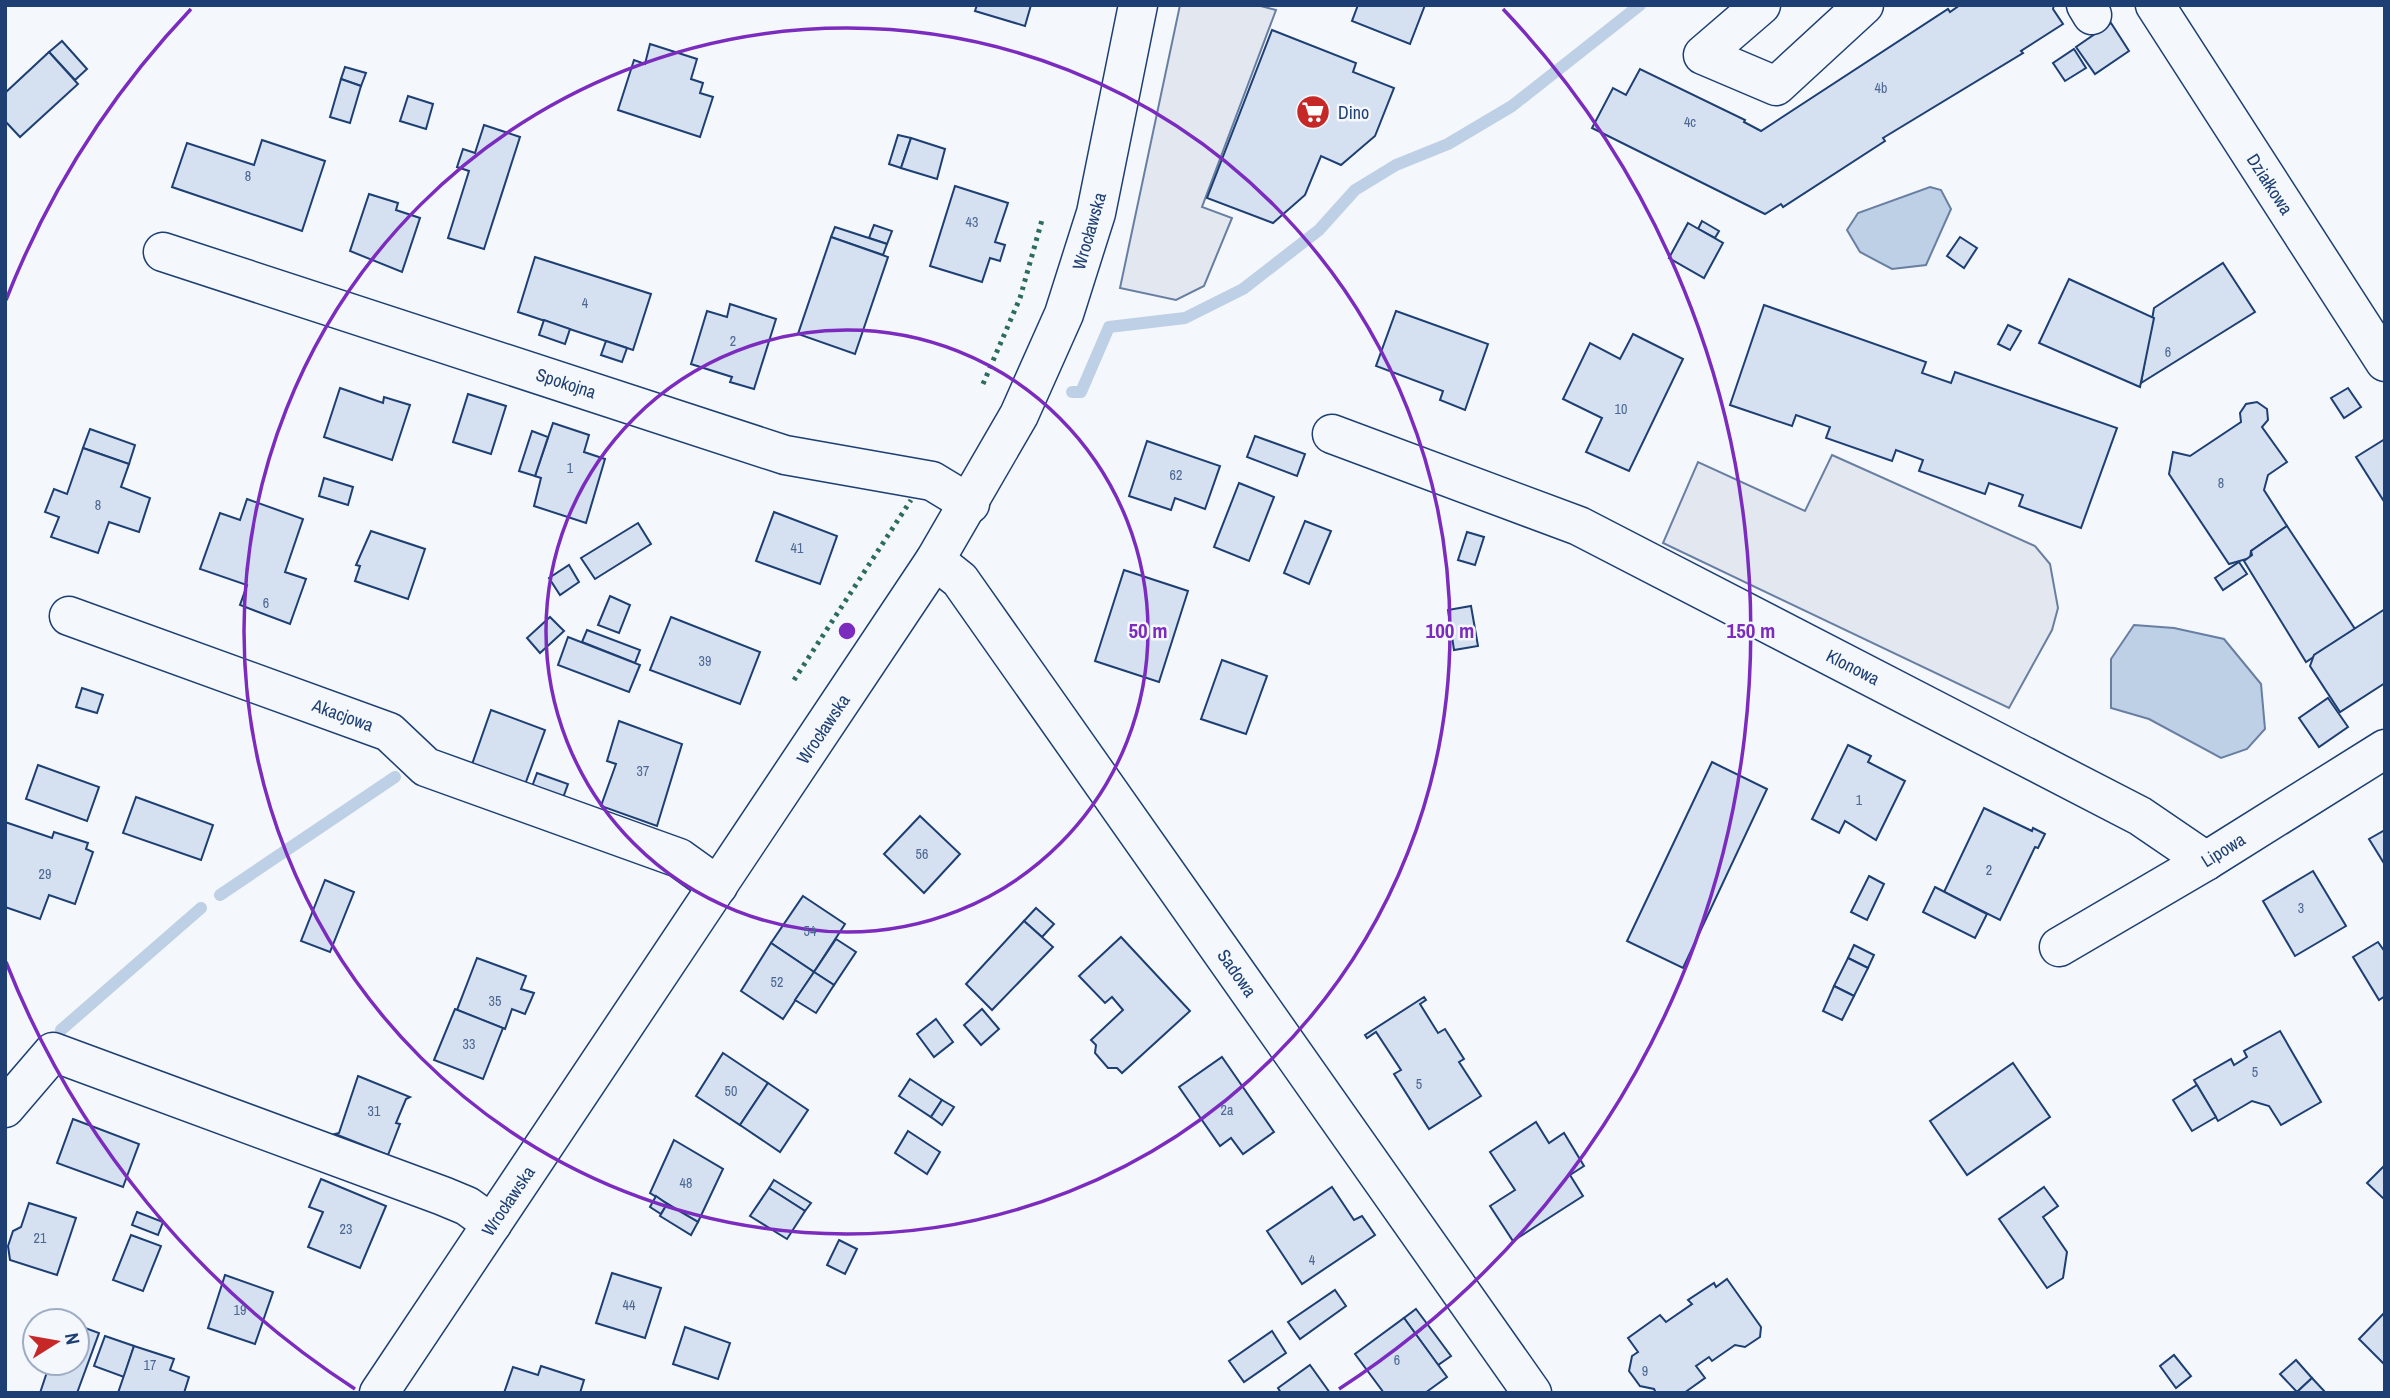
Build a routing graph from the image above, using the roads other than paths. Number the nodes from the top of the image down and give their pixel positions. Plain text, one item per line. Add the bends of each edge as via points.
1 (1138, 5) edge
2 (1761, 5) edge
3 (1864, 5) edge
4 (2155, 5) edge
5 (163, 252) dead end
6 (2385, 362) edge
7 (1332, 434) dead end
8 (970, 504) junction
9 (935, 560) junction
10 (69, 616) dead end
11 (2385, 749) edge
12 (2206, 861) junction
13 (718, 886) junction
14 (2059, 947) dead end
15 (5, 1108) edge
16 (492, 1224) junction
17 (379, 1393) edge
18 (1532, 1393) edge

1 - 8 street, Wrocławska via 1097,212 1063,314 1019,415
2 - 3 street via 1703,55 1776,86
4 - 6 street, Działkowa
5 - 8 street, Spokojna via 785,455 932,481
7 - 12 street, Klonowa via 1579,526 2140,816
8 - 9 street, Wrocławska
9 - 13 street, Wrocławska
9 - 18 street, Sadowa via 960,580
10 - 13 street, Akacjowa via 388,732 425,767 679,858
11 - 12 street, Lipowa
12 - 14 street, Lipowa
13 - 16 street, Wrocławska
15 - 16 street via 53,1052 443,1196
16 - 17 street, Wrocławska

